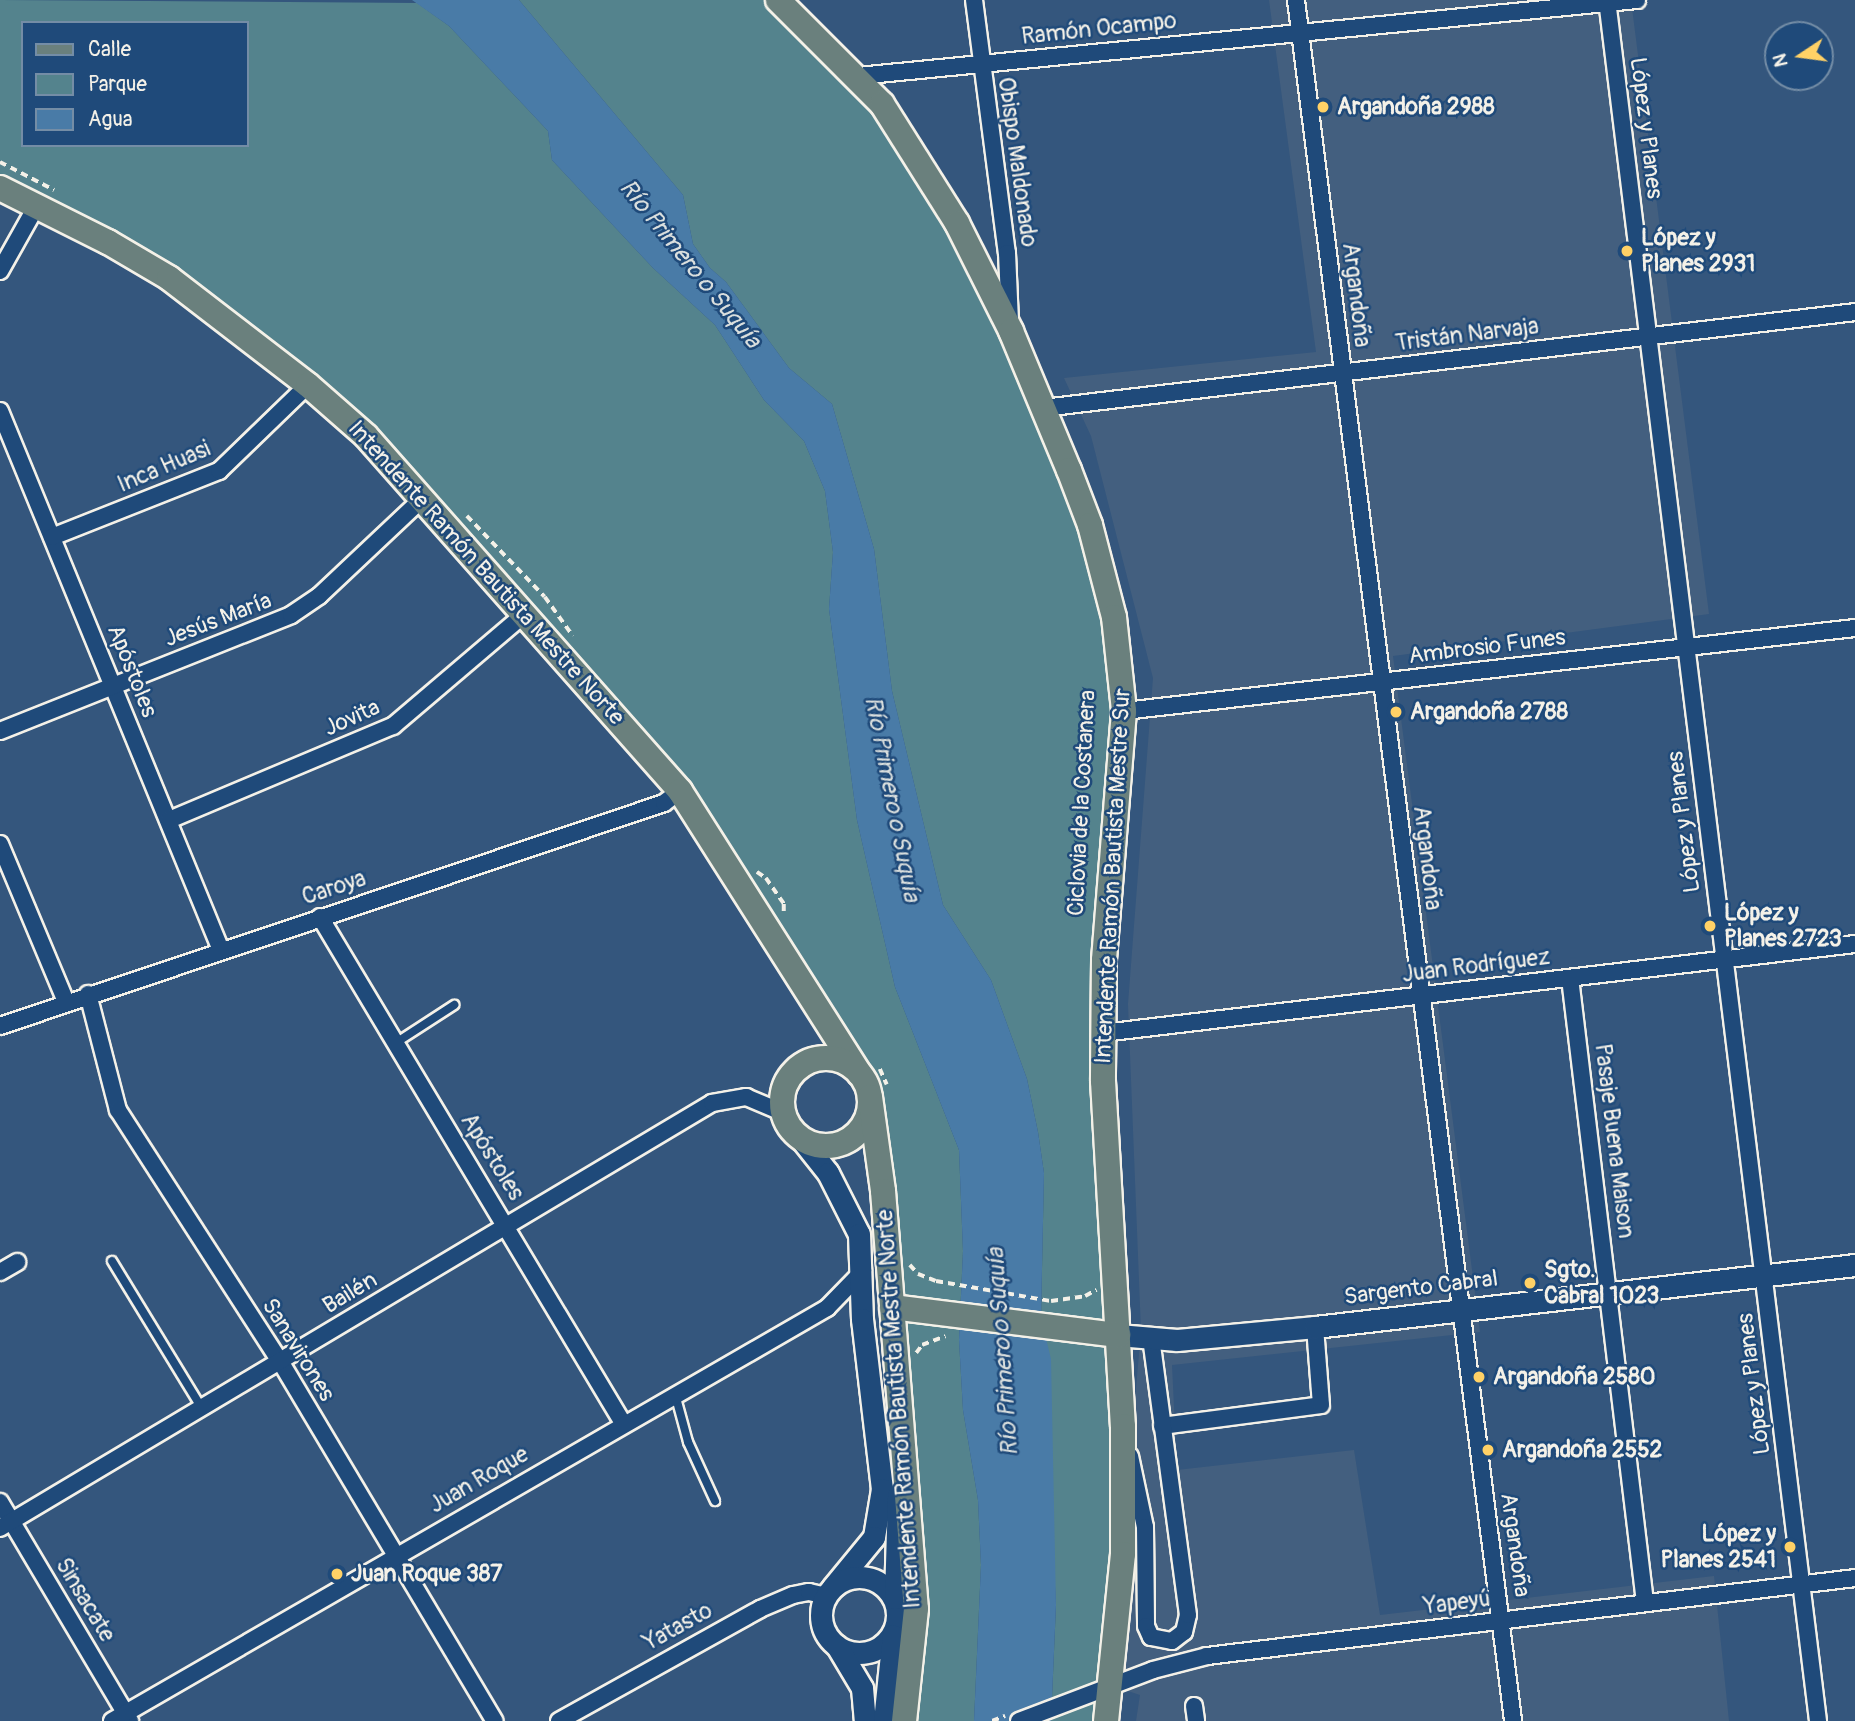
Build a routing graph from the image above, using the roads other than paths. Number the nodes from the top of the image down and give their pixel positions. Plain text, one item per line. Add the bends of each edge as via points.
1 (778, 0) edge
2 (974, 0) edge
3 (1296, 0) edge
4 (1637, 0) edge
5 (1607, 1) edge
6 (1300, 32) junction
7 (981, 64) junction
8 (858, 76) junction
9 (0, 188) edge
10 (37, 205) junction
11 (0, 271) edge
12 (1855, 312) edge
13 (1011, 331) junction
14 (1649, 336) junction
15 (1343, 373) junction
16 (307, 385) junction
17 (1043, 408) junction
18 (0, 411) edge
19 (421, 500) junction
20 (52, 537) junction
21 (526, 613) junction
22 (1855, 628) edge
23 (1686, 647) junction
24 (1382, 682) junction
25 (113, 685) junction
26 (1124, 711) junction
27 (0, 732) edge
28 (680, 791) junction
29 (169, 820) junction
30 (0, 844) edge
31 (320, 916) junction
32 (1855, 944) edge
33 (221, 950) junction
34 (1724, 960) junction
35 (1570, 978) junction
36 (88, 994) junction
37 (1422, 996) junction
38 (66, 1002) junction
39 (454, 1005) dead end
40 (0, 1026) edge
41 (1103, 1033) junction
42 (394, 1044) junction
43 (859, 1073) junction
44 (870, 1097) junction
45 (784, 1113) junction
46 (801, 1139) junction
47 (508, 1225) junction
48 (112, 1261) dead end
49 (17, 1262) dead end
50 (1855, 1265) edge
51 (863, 1271) junction
52 (0, 1272) edge
53 (1764, 1275) junction
54 (1610, 1293) junction
55 (892, 1307) junction
56 (1460, 1309) junction
57 (1315, 1327) junction
58 (1118, 1335) junction
59 (1151, 1339) junction
60 (280, 1361) junction
61 (675, 1394) junction
62 (900, 1405) junction
63 (201, 1407) junction
64 (623, 1423) junction
65 (1123, 1426) junction
66 (1162, 1426) junction
67 (715, 1501) dead end
68 (0, 1502) edge
69 (6, 1524) edge
70 (396, 1556) junction
71 (1855, 1578) edge
72 (1801, 1584) junction
73 (830, 1591) junction
74 (895, 1598) junction
75 (1645, 1602) junction
76 (1502, 1620) junction
77 (893, 1635) junction
78 (837, 1646) junction
79 (1110, 1685) junction
80 (122, 1718) edge
81 (495, 1721) edge
82 (559, 1721) edge
83 (865, 1721) edge
84 (884, 1721) edge
85 (904, 1721) edge
86 (1019, 1721) edge
87 (1106, 1721) edge
88 (1513, 1721) edge
89 (1818, 1721) edge

1 - 8 main road, Intendente Ramón Bautista Mestre Sur
2 - 7 street, Obispo Maldonado
3 - 6 street, Argandoña
4 - 5 street, Ramón Ocampo
5 - 6 street, Ramón Ocampo
5 - 14 street, López y Planes
6 - 7 street, Ramón Ocampo
6 - 15 street, Argandoña
7 - 8 street, Ramón Ocampo
7 - 13 street, Obispo Maldonado via 1007,253
8 - 13 main road, Intendente Ramón Bautista Mestre Sur via 936,186
9 - 10 main road, Intendente Ramón Bautista Mestre Norte
10 - 11 street
10 - 16 main road, Intendente Ramón Bautista Mestre Norte via 169,278
12 - 14 street, Tristán Narvaja
13 - 17 main road, Intendente Ramón Bautista Mestre Sur
14 - 15 street, Tristán Narvaja
14 - 23 street, López y Planes
15 - 17 street, Tristán Narvaja
15 - 24 street, Argandoña
16 - 19 main road, Intendente Ramón Bautista Mestre Norte via 366,436
16 - 20 street, Inca Huasi via 219,471
17 - 26 main road, Intendente Ramón Bautista Mestre Sur via 1090,524 1104,576 1120,658
18 - 20 street, Apóstoles
19 - 21 main road, Intendente Ramón Bautista Mestre Norte
19 - 25 street, Jesús María via 307,606
20 - 25 street, Apóstoles
21 - 28 main road, Intendente Ramón Bautista Mestre Norte
21 - 29 street, Jovita via 393,726
22 - 23 street, Ambrosio Funes
23 - 24 street, Ambrosio Funes
23 - 34 street, López y Planes
24 - 26 street, Ambrosio Funes
24 - 37 street, Argandoña
25 - 27 street, Jesús María
25 - 29 street, Apóstoles
26 - 41 main road, Intendente Ramón Bautista Mestre Sur
28 - 31 street, Caroya via 664,803
28 - 43 main road, Intendente Ramón Bautista Mestre Norte
29 - 33 street, Apóstoles
30 - 38 street
31 - 33 street, Caroya
31 - 42 street, Apóstoles
32 - 34 street, Juan Rodríguez
33 - 36 street, Caroya
34 - 35 street, Juan Rodríguez
34 - 53 street, López y Planes
35 - 37 street, Juan Rodríguez
35 - 54 street, Pasaje Buena Maison
36 - 38 street, Caroya
36 - 60 street, Sanavirones via 118,1111
37 - 41 street, Juan Rodríguez
37 - 56 street, Argandoña
38 - 40 street, Caroya
39 - 42 lane
41 - 58 main road, Intendente Ramón Bautista Mestre Sur
42 - 47 street, Apóstoles
43 - 44 main road
43 - 45 main road via 834,1059 806,1063 786,1084
44 - 46 main road via 865,1123 844,1143 829,1147
44 - 55 main road, Intendente Ramón Bautista Mestre Norte
45 - 46 main road
45 - 47 street, Bailén via 758,1099 725,1098
46 - 51 street via 828,1172 854,1221
47 - 60 street, Bailén
47 - 64 street, Apóstoles
48 - 63 lane
49 - 52 street
50 - 53 street, Sargento Cabral
51 - 61 street, Juan Roque via 827,1308
51 - 73 street via 862,1319 883,1502 874,1537
53 - 54 street, Sargento Cabral
53 - 72 street, López y Planes
54 - 56 street, Sargento Cabral
54 - 75 street, Pasaje Buena Maison
55 - 58 main road
55 - 62 main road, Intendente Ramón Bautista Mestre Norte
56 - 57 street, Sargento Cabral
56 - 76 street, Argandoña
57 - 59 street, Sargento Cabral
57 - 66 street via 1321,1405
58 - 59 street, Sargento Cabral
58 - 65 main road, Intendente Ramón Bautista Mestre Sur
59 - 66 street
60 - 63 street, Bailén
60 - 70 street, Sanavirones
61 - 64 street, Juan Roque
61 - 67 lane via 688,1442
62 - 74 street
62 - 85 main road, Intendente Ramón Bautista Mestre Norte via 916,1609
63 - 69 street, Bailén
64 - 70 street, Juan Roque
65 - 66 street via 1142,1505 1146,1626 1151,1637 1165,1642 1184,1632 1188,1615
65 - 79 main road, Intendente Ramón Bautista Mestre Sur via 1124,1553
68 - 69 street, Sinsacate
69 - 80 street, Sinsacate
70 - 80 street, Juan Roque
70 - 81 street, Sanavirones
71 - 72 street, Yapeyú
72 - 75 street, Yapeyú
72 - 89 street, López y Planes
73 - 74 street via 843,1580 866,1577
73 - 78 street via 824,1628
73 - 82 street, Yatasto via 793,1595 760,1609
74 - 77 street
75 - 76 street, Yapeyú
76 - 79 street, Yapeyú via 1207,1656
76 - 88 street, Argandoña
77 - 78 street via 873,1651 861,1653
77 - 84 street
78 - 83 street via 862,1688
79 - 86 street, Yapeyú
79 - 87 main road, Intendente Ramón Bautista Mestre Sur

